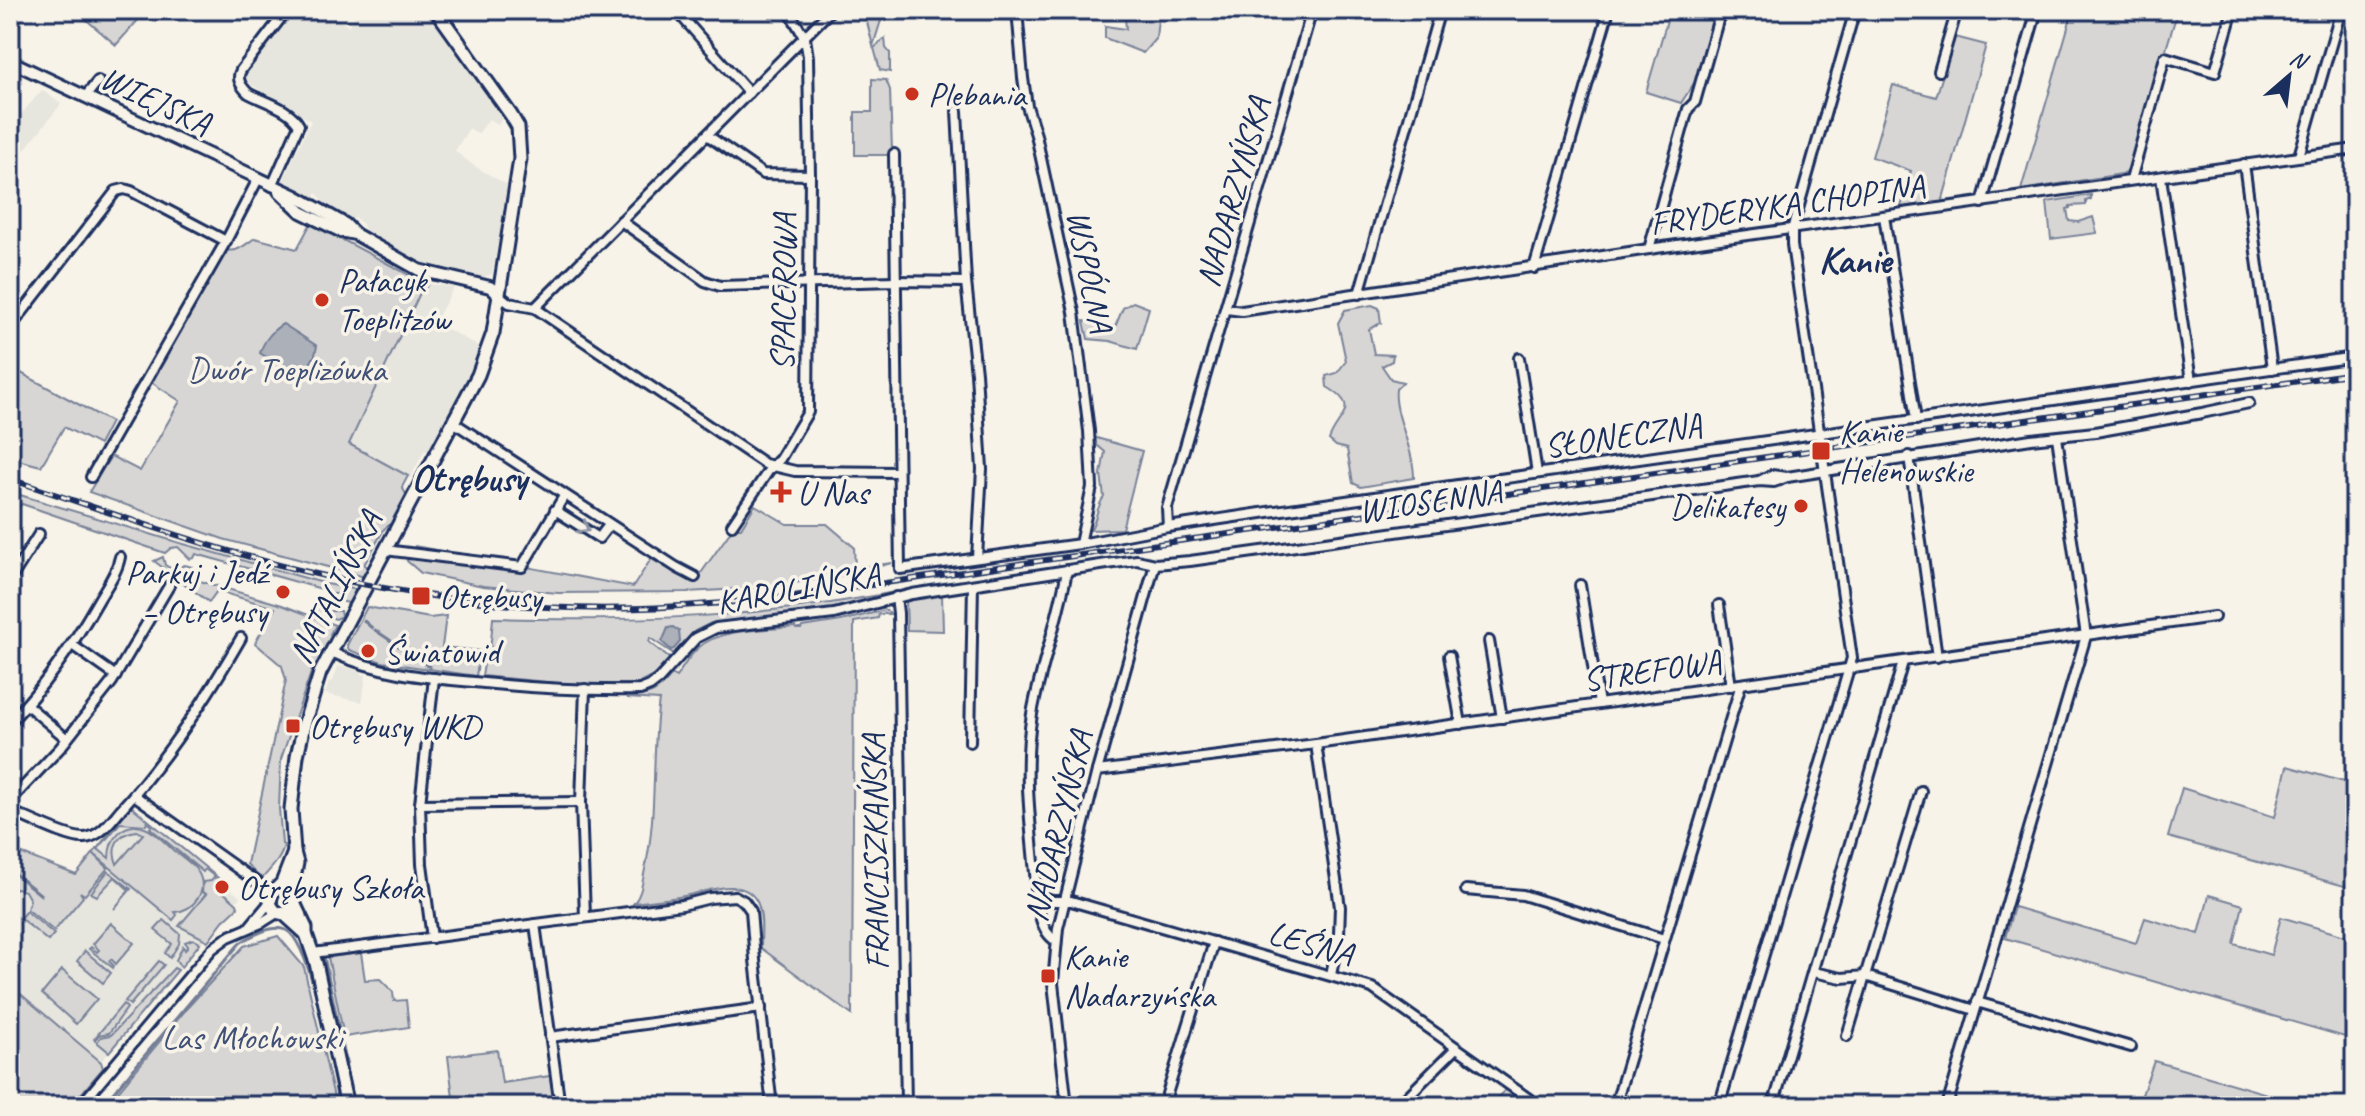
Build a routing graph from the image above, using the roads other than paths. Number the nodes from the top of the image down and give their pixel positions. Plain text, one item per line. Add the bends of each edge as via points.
1 (287, 10) edge
2 (436, 10) edge
3 (676, 10) edge
4 (788, 10) edge
5 (831, 10) edge
6 (1017, 10) edge
7 (1312, 10) edge
8 (1440, 10) edge
9 (1609, 10) edge
10 (1721, 10) edge
11 (1855, 10) edge
12 (1957, 10) edge
13 (2037, 10) edge
14 (2233, 10) edge
15 (2341, 10) edge
16 (805, 36) junction
17 (10, 61) edge
18 (1939, 71) dead end
19 (98, 81) dead end
20 (749, 93) junction
21 (85, 97) junction
22 (957, 111) dead end
23 (707, 135) junction
24 (2355, 149) edge
25 (894, 154) dead end
26 (2299, 156) junction
27 (2244, 164) junction
28 (810, 175) junction
29 (2161, 177) junction
30 (258, 179) junction
31 (2131, 180) junction
32 (275, 187) junction
33 (1982, 203) junction
34 (1884, 216) junction
35 (621, 221) junction
36 (1792, 230) junction
37 (226, 241) junction
38 (1649, 249) junction
39 (1534, 268) junction
40 (895, 281) junction
41 (966, 282) junction
42 (810, 283) junction
43 (498, 294) junction
44 (1359, 294) junction
45 (535, 308) junction
46 (1226, 309) junction
47 (10, 328) edge
48 (2355, 357) edge
49 (1519, 358) dead end
50 (2272, 369) junction
51 (2191, 381) junction
52 (2249, 403) dead end
53 (1916, 420) junction
54 (453, 422) junction
55 (1819, 433) junction
56 (2057, 437) junction
57 (1909, 456) junction
58 (773, 467) junction
59 (1824, 471) junction
60 (897, 472) junction
61 (1537, 473) junction
62 (91, 477) dead end
63 (564, 496) junction
64 (555, 510) junction
65 (609, 525) junction
66 (732, 525) dead end
67 (1168, 527) junction
68 (39, 534) dead end
69 (1080, 544) junction
70 (385, 550) junction
71 (120, 557) dead end
72 (977, 558) junction
73 (1155, 564) junction
74 (1067, 570) junction
75 (695, 577) dead end
76 (10, 580) edge
77 (973, 585) junction
78 (1580, 585) dead end
79 (169, 586) dead end
80 (896, 597) junction
81 (1719, 605) dead end
82 (2214, 617) dead end
83 (2086, 636) junction
84 (241, 638) dead end
85 (1489, 641) dead end
86 (72, 645) junction
87 (331, 652) junction
88 (1449, 656) dead end
89 (1937, 657) junction
90 (1903, 662) junction
91 (1848, 669) junction
92 (116, 676) junction
93 (434, 678) junction
94 (1736, 685) junction
95 (585, 689) junction
96 (1599, 704) junction
97 (27, 705) junction
98 (1502, 718) junction
99 (10, 722) edge
100 (1461, 724) junction
101 (67, 739) junction
102 (970, 742) dead end
103 (1316, 744) junction
104 (1097, 771) junction
105 (1921, 791) dead end
106 (134, 795) junction
107 (10, 801) edge
108 (581, 802) junction
109 (420, 804) junction
110 (10, 811) edge
111 (294, 852) junction
112 (1466, 890) dead end
113 (291, 892) junction
114 (1037, 896) junction
115 (1064, 900) junction
116 (276, 902) junction
117 (295, 905) junction
118 (585, 917) junction
119 (535, 924) junction
120 (306, 934) junction
121 (432, 938) junction
122 (1664, 939) junction
123 (1056, 941) junction
124 (1214, 942) junction
125 (313, 953) junction
126 (1813, 972) junction
127 (1331, 975) junction
128 (1865, 976) junction
129 (1976, 1006) junction
130 (761, 1008) junction
131 (1847, 1036) dead end
132 (550, 1037) junction
133 (2131, 1047) dead end
134 (1456, 1048) junction
135 (1167, 1094) dead end
136 (80, 1106) edge
137 (347, 1106) edge
138 (560, 1106) edge
139 (772, 1106) edge
140 (906, 1106) edge
141 (1067, 1106) edge
142 (1398, 1106) edge
143 (1539, 1106) edge
144 (1615, 1106) edge
145 (1719, 1106) edge
146 (1773, 1106) edge
147 (1947, 1106) edge

1 - 32 street via 239,77 248,93 288,113 299,125
2 - 43 main road, NATALIŃSKA via 518,127 520,159
3 - 20 street
4 - 16 street
5 - 16 street
6 - 69 street, WSPÓLNA via 1027,106 1074,312 1084,383 1092,487
7 - 46 street, NADARZYŃSKA
8 - 44 street
9 - 39 street
10 - 38 street
11 - 36 street
12 - 18 street
13 - 33 street
14 - 31 street via 2215,72 2165,57
15 - 26 street
16 - 20 street
16 - 28 street, SPACEROWA
17 - 21 street, WIEJSKA
19 - 21 street
20 - 23 street
21 - 30 street, WIEJSKA
22 - 41 street
23 - 28 street via 763,174
23 - 35 street
24 - 26 street, FRYDERYKA CHOPINA
25 - 40 street
26 - 27 street, FRYDERYKA CHOPINA
27 - 29 street, FRYDERYKA CHOPINA
27 - 50 street
28 - 42 street, SPACEROWA
29 - 31 street, FRYDERYKA CHOPINA
29 - 51 street
30 - 32 street, WIEJSKA
30 - 37 street
31 - 33 street, FRYDERYKA CHOPINA
32 - 43 street, WIEJSKA via 419,270 490,287
33 - 34 street, FRYDERYKA CHOPINA
34 - 36 street, FRYDERYKA CHOPINA
34 - 53 street
35 - 42 street via 705,281 720,286
35 - 45 street
36 - 38 street, FRYDERYKA CHOPINA
36 - 55 street
37 - 47 street via 120,189
37 - 62 street
38 - 39 street, FRYDERYKA CHOPINA
39 - 44 street, FRYDERYKA CHOPINA
40 - 41 street
40 - 42 street
40 - 60 street
41 - 72 street via 982,469
42 - 58 street, SPACEROWA via 808,412
43 - 45 street via 509,303
43 - 54 main road, NATALIŃSKA via 487,354
44 - 46 street, FRYDERYKA CHOPINA
45 - 58 street
46 - 67 street, NADARZYŃSKA via 1167,508
48 - 50 street, SŁONECZNA
49 - 61 street
50 - 51 street, SŁONECZNA
51 - 53 street, SŁONECZNA
52 - 56 street, WIOSENNA
53 - 55 street, SŁONECZNA
54 - 63 street
54 - 70 main road, NATALIŃSKA
55 - 59 street
55 - 61 street, SŁONECZNA
56 - 57 street, WIOSENNA
56 - 83 street
57 - 59 street, WIOSENNA
57 - 89 street
58 - 60 street
58 - 66 street, SPACEROWA
59 - 73 street, WIOSENNA
59 - 91 street via 1852,658
60 - 72 street, SŁONECZNA via 900,569
61 - 67 street, SŁONECZNA
63 - 64 street
63 - 65 street
64 -> 65 street via 599,538
64 - 70 street via 522,567
65 - 75 street
67 - 69 street, SŁONECZNA
68 - 76 street
69 - 72 street, SŁONECZNA
70 - 87 main road, NATALIŃSKA
71 - 86 street
73 - 74 street, KAROLIŃSKA via 1137,560
73 - 104 street, NADARZYŃSKA
74 - 77 street, KAROLIŃSKA
74 - 114 street via 1032,714 1027,777
77 - 80 street, KAROLIŃSKA
77 - 102 street
78 - 96 street
79 - 92 street
80 - 95 street, KAROLIŃSKA via 834,614 712,629 693,640 647,688
80 - 140 street, FRANCISZKAŃSKA
81 - 94 street
82 - 83 street, STREFOWA
83 - 89 street, STREFOWA
83 - 129 street
84 - 106 street via 185,730
85 - 98 street
86 - 92 street
86 - 97 street
87 - 93 street, KAROLIŃSKA via 375,669
87 - 111 main road, NATALIŃSKA via 297,756 291,809
88 - 100 street
89 - 90 street, STREFOWA
90 - 91 street, STREFOWA
90 - 126 street
91 - 94 street, STREFOWA
91 - 145 street
92 - 101 street
93 - 95 street, KAROLIŃSKA
93 - 109 street
94 - 96 street, STREFOWA
94 - 122 street
95 - 108 street
96 - 98 street, STREFOWA
97 - 99 street
97 - 101 street
98 - 100 street, STREFOWA
100 - 103 street, STREFOWA
101 - 107 street
103 - 104 street, STREFOWA
103 - 127 street via 1340,907
104 - 115 street, NADARZYŃSKA
105 - 128 street
106 - 110 street via 100,832 88,837
106 - 116 street
108 - 109 street
108 - 118 street
109 - 121 street
111 - 113 main road, NATALIŃSKA
111 - 116 main road, NATALIŃSKA
112 - 122 street via 1523,895
113 - 116 main road via 285,888
113 - 117 main road
114 - 115 street, LEŚNA
114 - 123 street via 1043,928
115 - 123 street, NADARZYŃSKA
115 - 124 street, LEŚNA
116 - 117 main road via 291,911
116 - 120 main road
116 - 136 street via 261,923 212,949
117 - 120 main road
118 - 119 street
118 - 130 street via 730,896 742,899 751,911
119 - 121 street
119 - 132 street
120 - 125 main road
121 - 125 street
122 - 144 street
123 - 141 street, NADARZYŃSKA via 1053,983
124 - 127 street, LEŚNA
124 - 135 street
125 - 137 main road
126 - 128 street
126 - 146 street
127 - 134 street, LEŚNA via 1375,990
128 - 129 street
128 - 131 street
129 - 133 street
129 - 147 street
130 - 132 street
130 - 139 street
132 - 138 street
134 - 142 street
134 - 143 street, LEŚNA

